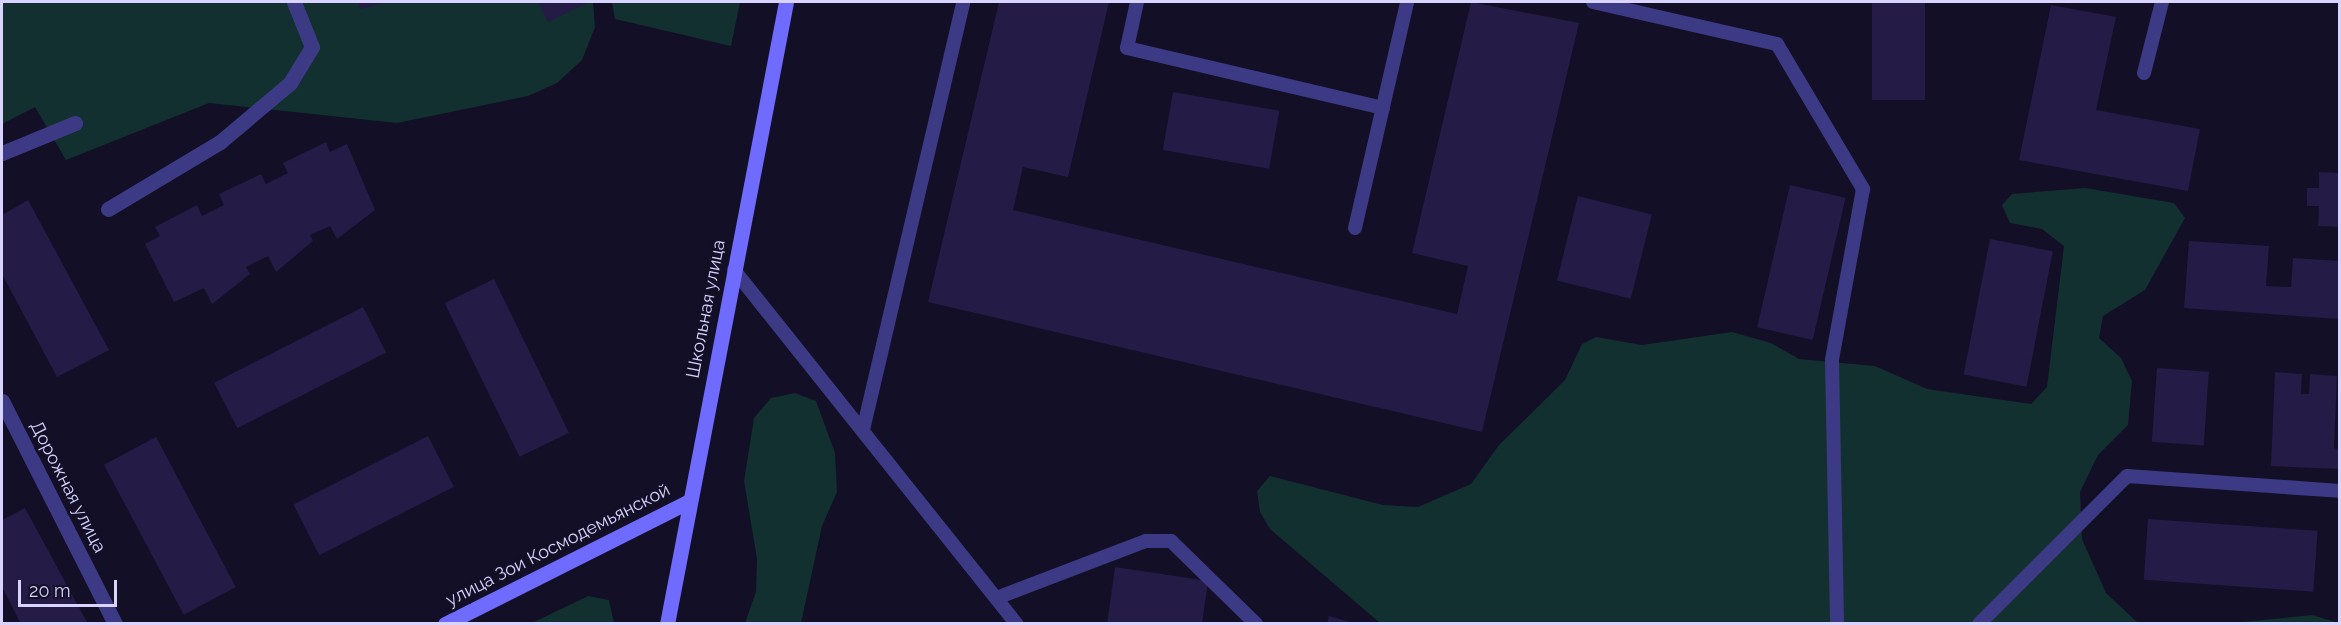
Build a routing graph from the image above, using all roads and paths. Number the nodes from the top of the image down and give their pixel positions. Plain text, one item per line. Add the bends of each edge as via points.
1 (294, 2) edge
2 (786, 2) edge
3 (963, 2) edge
4 (1137, 2) edge
5 (1407, 2) edge
6 (1593, 2) edge
7 (2162, 2) edge
8 (2144, 73) dead end
9 (1383, 108) junction
10 (75, 123) dead end
11 (2, 153) edge
12 (108, 209) dead end
13 (1355, 228) dead end
14 (734, 270) junction
15 (2, 401) edge
16 (864, 430) junction
17 (2339, 491) edge
18 (688, 502) junction
19 (999, 597) junction
20 (115, 624) edge
21 (445, 624) edge
22 (667, 624) edge
23 (1017, 624) edge
24 (1256, 624) edge
25 (1837, 624) edge
26 (1979, 624) edge

1 - 12 street via 312,47 290,83 220,141
2 - 14 main road, Школьная улица
3 - 16 lane
4 - 9 lane via 1127,48
5 - 9 lane
6 - 25 lane via 1777,44 1863,189 1832,360
7 - 8 lane
9 - 13 lane
10 - 11 street
14 - 16 lane
14 - 18 main road, Школьная улица
15 - 20 street, Дорожная улица
16 - 19 lane
17 - 26 lane via 2127,476
18 - 21 main road, улица Зои Космодемьянской
18 - 22 main road, Школьная улица
19 - 23 lane
19 - 24 lane via 1146,541 1171,541

